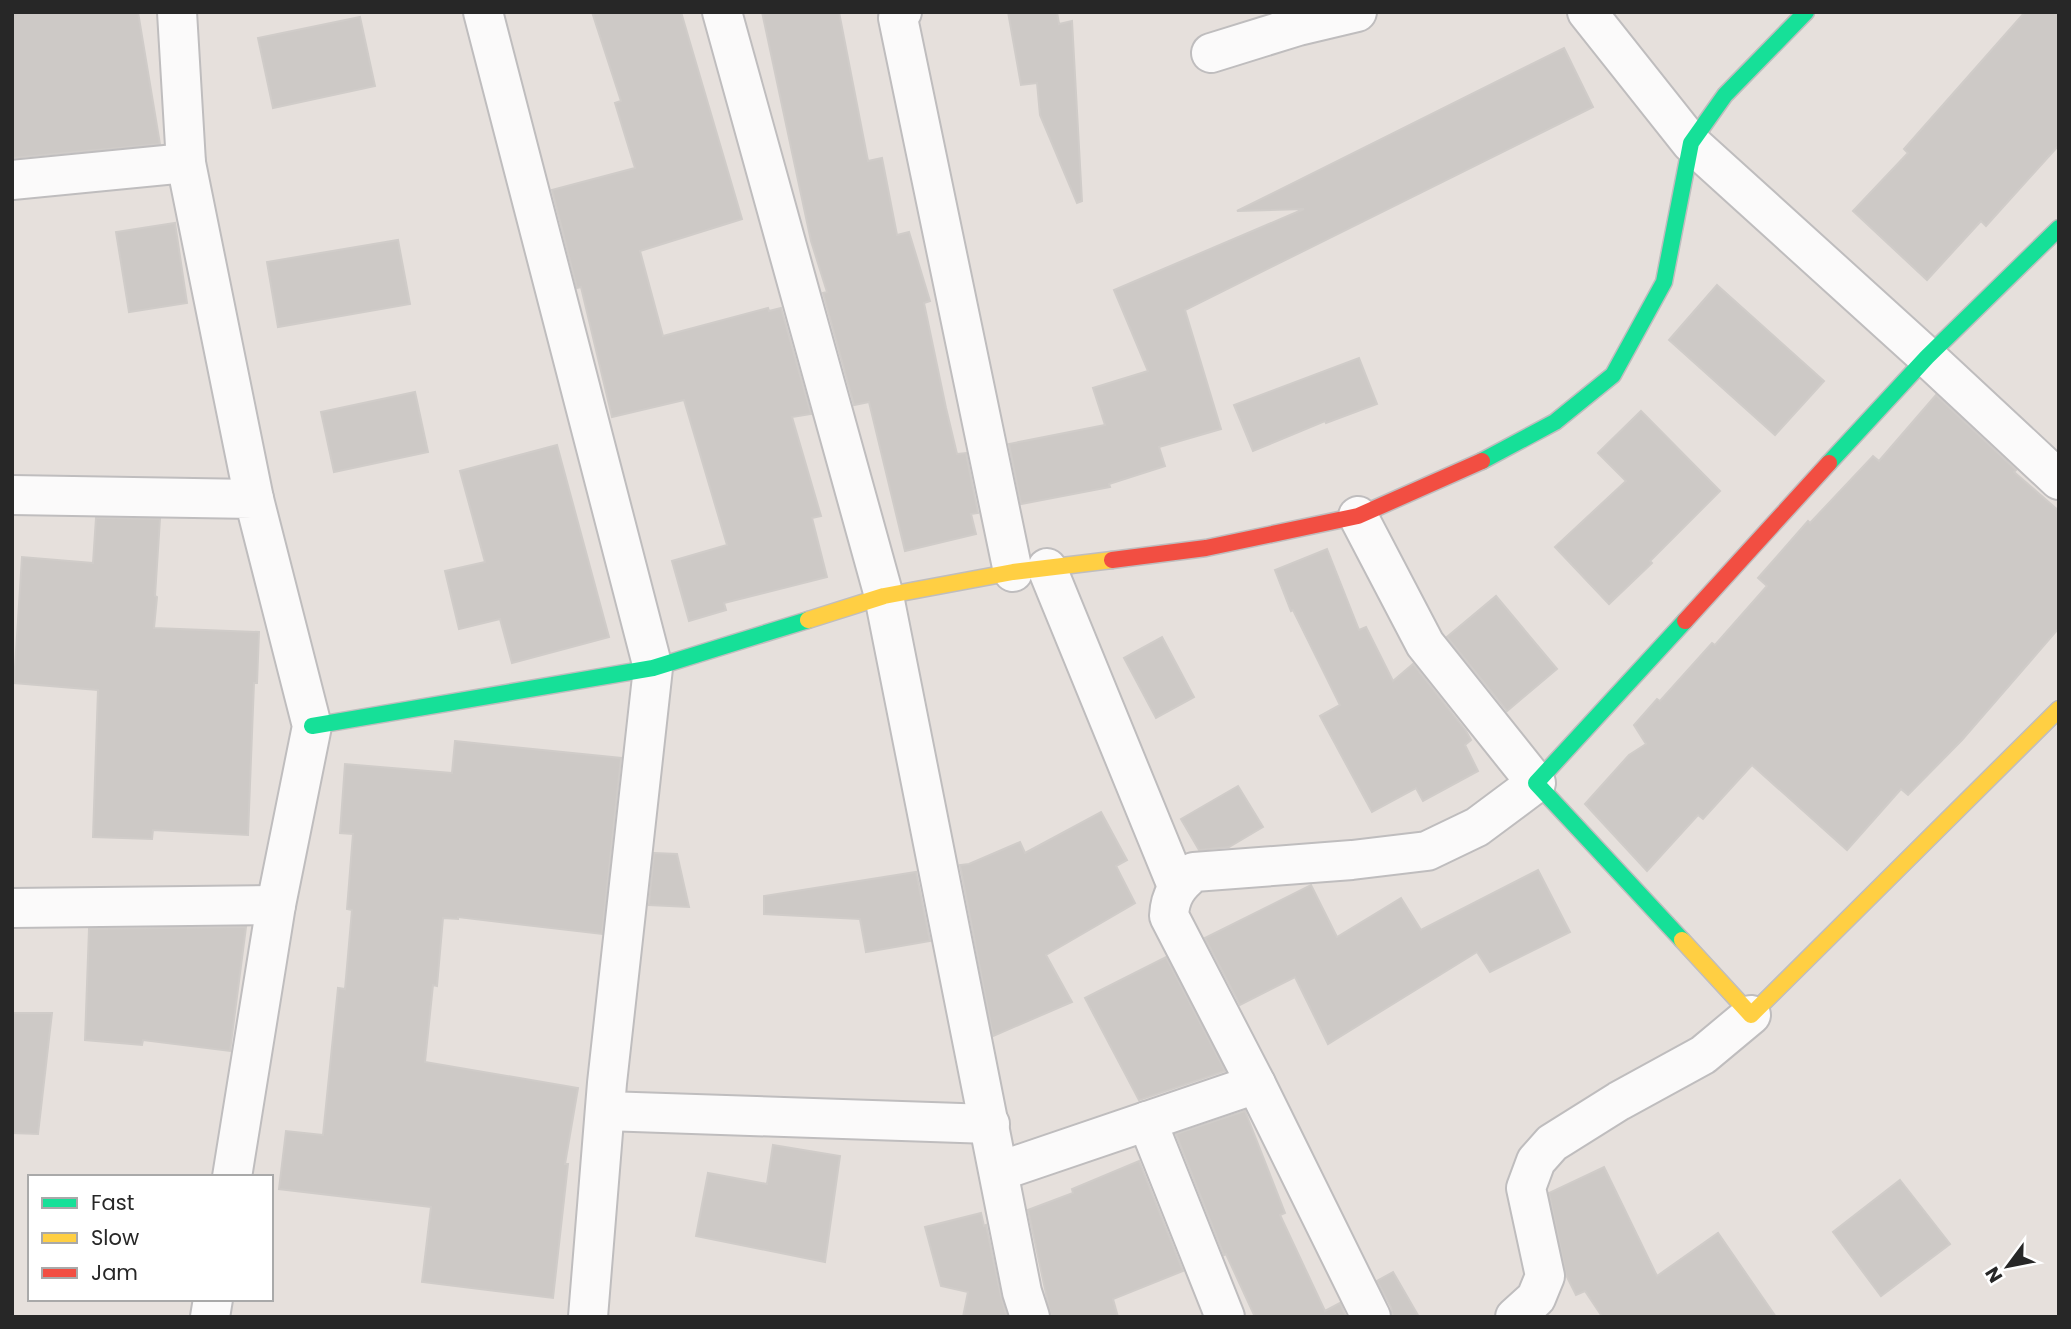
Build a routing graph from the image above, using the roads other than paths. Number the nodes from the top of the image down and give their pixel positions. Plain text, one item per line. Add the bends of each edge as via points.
1 (177, 12) edge
2 (483, 12) edge
3 (722, 12) edge
4 (902, 12) edge
5 (1357, 12) edge
6 (1587, 12) edge
7 (1805, 12) edge
8 (1211, 53) dead end
9 (1691, 143) junction
10 (186, 163) junction
11 (12, 180) edge
12 (2059, 228) edge
13 (1927, 357) junction
14 (2059, 480) edge
15 (12, 495) edge
16 (254, 499) junction
17 (1358, 516) junction
18 (1030, 570) junction
19 (884, 596) junction
20 (653, 668) junction
21 (2059, 709) edge
22 (312, 726) junction
23 (1536, 783) junction
24 (1177, 886) junction
25 (276, 905) junction
26 (12, 908) edge
27 (1751, 1015) junction
28 (1256, 1084) junction
29 (605, 1111) junction
30 (1147, 1121) junction
31 (990, 1124) junction
32 (1000, 1171) junction
33 (232, 1175) edge
34 (588, 1317) edge
35 (1030, 1317) edge
36 (1225, 1317) edge
37 (1371, 1317) edge
38 (1516, 1317) edge

1 - 10 street
2 - 20 street
3 - 19 street
4 - 18 street via 898,18
5 - 8 street
6 - 9 street
7 - 9 street via 1725,95
9 - 13 street
9 - 17 street via 1664,282 1613,375 1555,422 1496,455
10 - 11 street
10 - 16 street
12 - 13 street
13 - 14 street
13 - 23 street
15 - 16 street
16 - 22 street
17 - 18 street via 1206,548
17 - 23 street via 1425,644
18 - 19 street
18 - 24 street
19 - 20 street
19 - 31 street
20 - 22 street
20 - 29 street
21 - 27 street
22 - 25 street
23 - 24 street via 1477,827 1427,851 1194,872
23 - 27 street
24 - 28 street via 1169,916
25 - 26 street
25 - 33 street
27 - 38 street via 1703,1055 1552,1143 1536,1161 1526,1188 1545,1276 1536,1298
28 - 30 street
28 - 37 street
29 - 31 street
29 - 34 street
30 - 32 street
30 - 36 street
31 - 32 street
32 - 35 street

